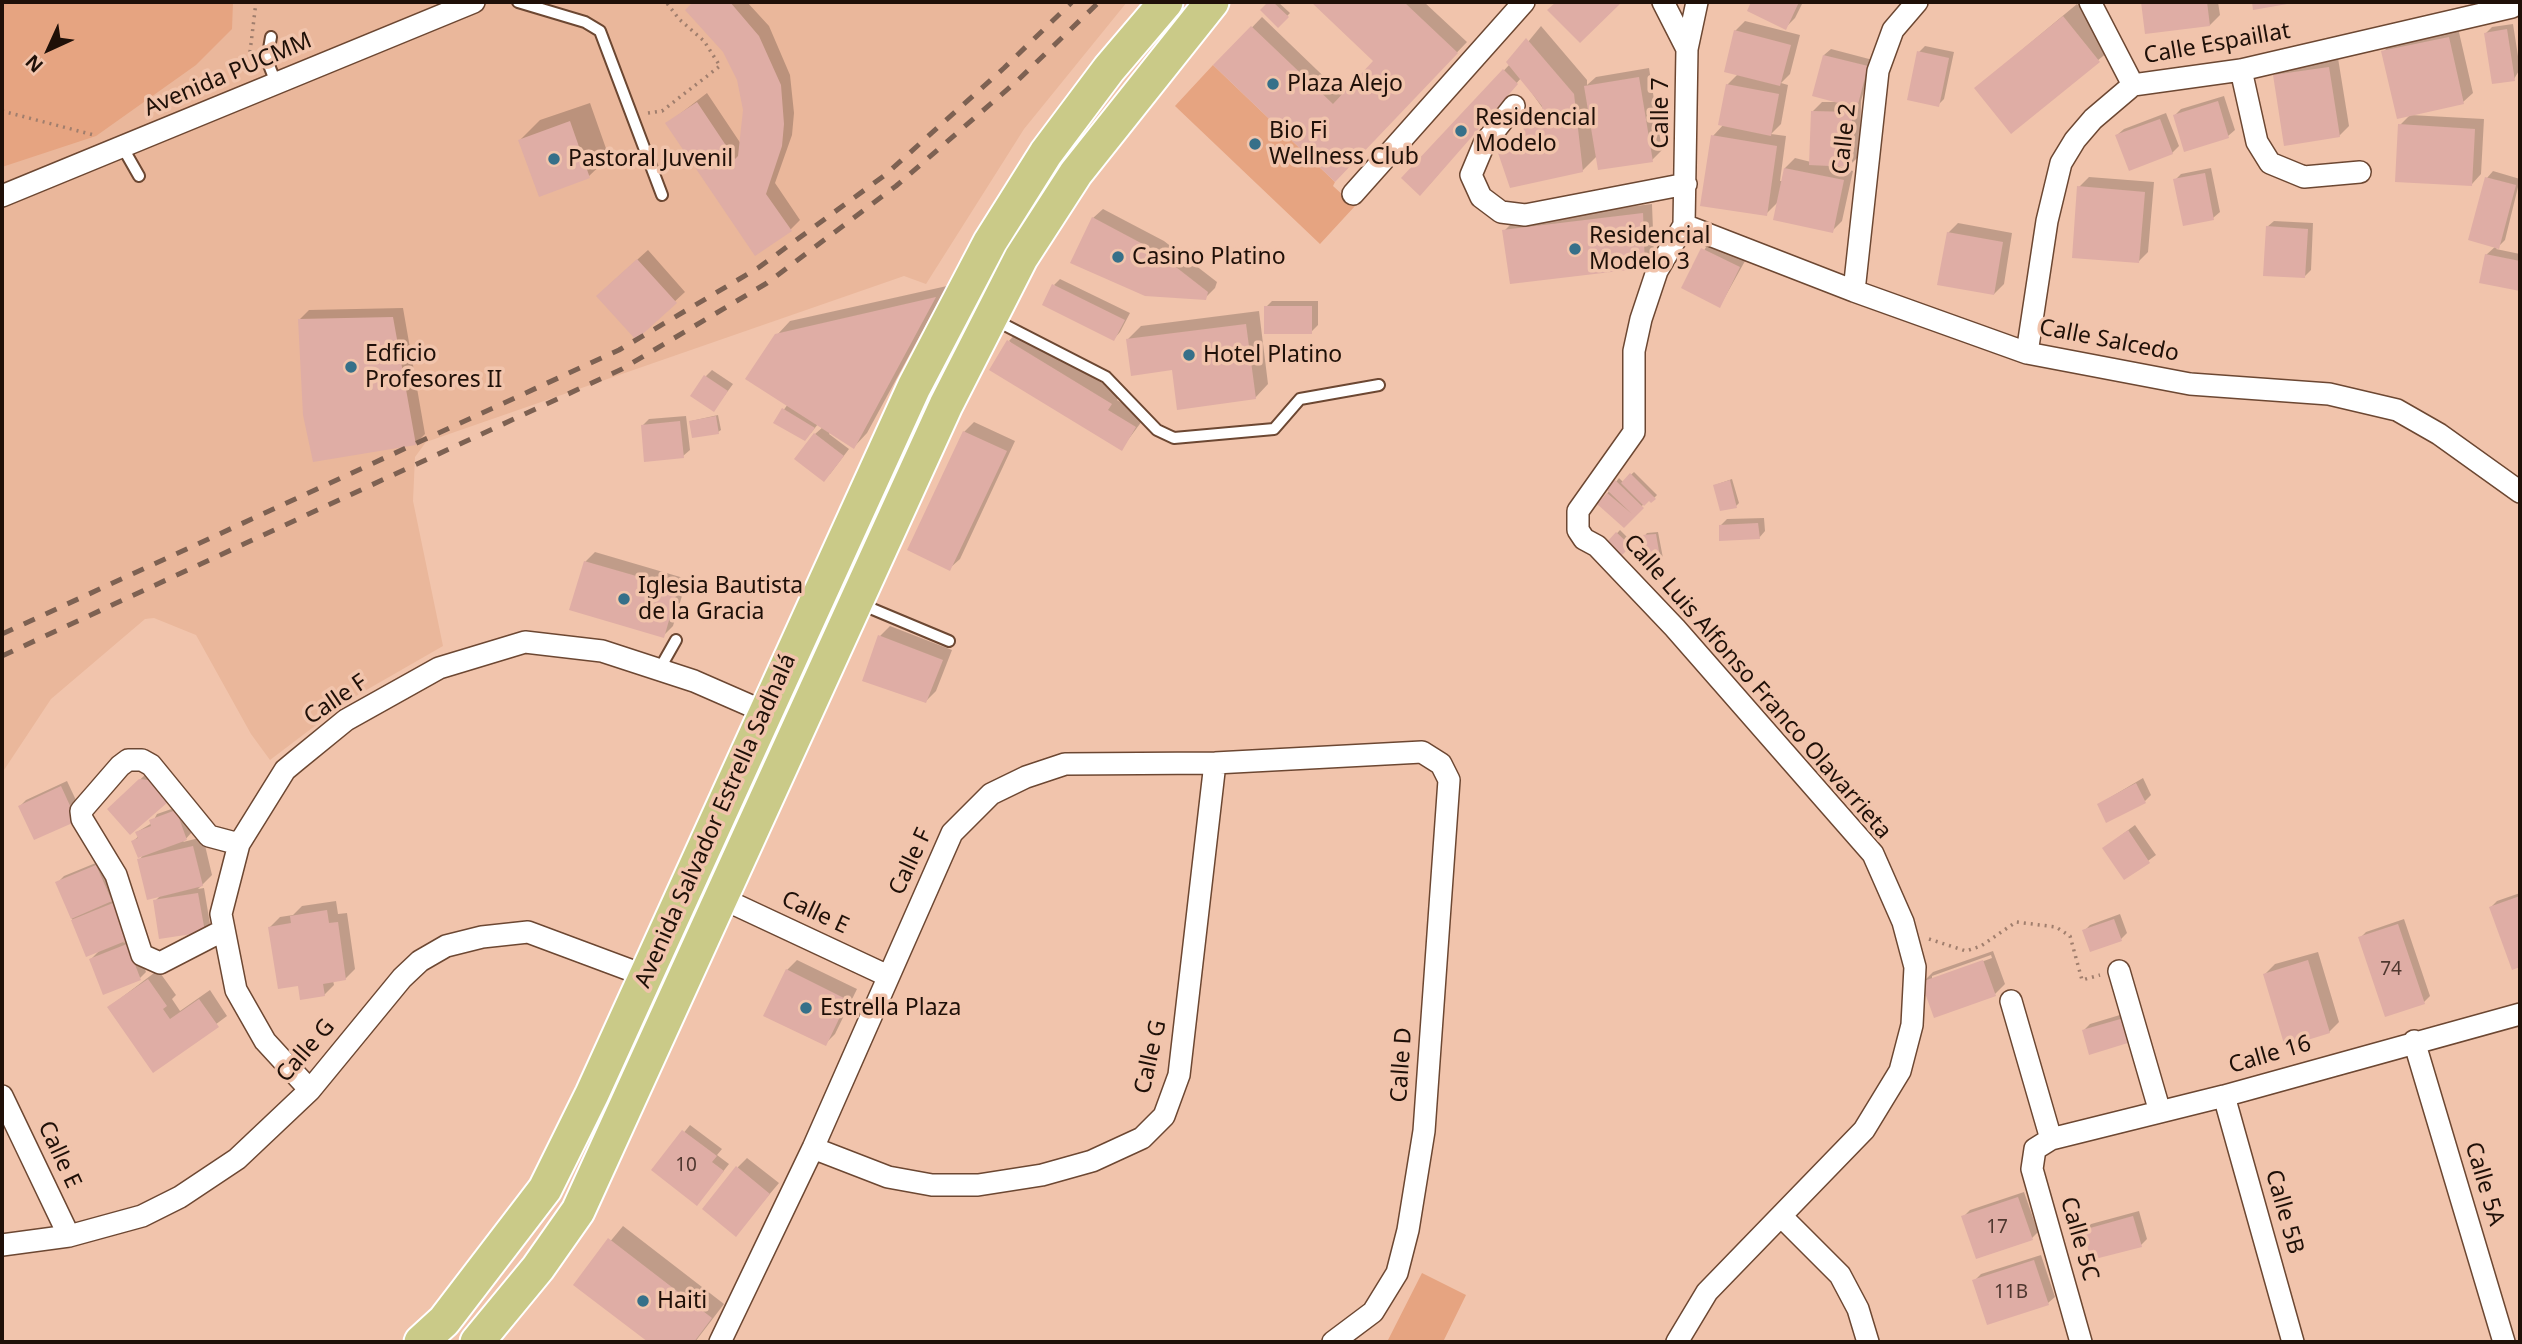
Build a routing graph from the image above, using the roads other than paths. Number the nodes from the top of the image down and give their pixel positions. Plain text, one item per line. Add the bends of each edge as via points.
1 (518, 2) edge
2 (1166, 2) edge
3 (1212, 2) edge
4 (1524, 2) edge
5 (1663, 2) edge
6 (1697, 2) edge
7 (1917, 2) edge
8 (2090, 2) edge
9 (468, 3) edge
10 (2513, 6) edge
11 (271, 37) dead end
12 (1687, 49) junction
13 (2241, 70) junction
14 (276, 83) junction
15 (2133, 85) junction
16 (1514, 106) dead end
17 (123, 148) junction
18 (2360, 172) dead end
19 (139, 176) dead end
20 (1686, 184) junction
21 (1353, 194) dead end
22 (2, 195) edge
23 (662, 195) dead end
24 (1684, 225) junction
25 (1854, 291) junction
26 (991, 317) junction
27 (2027, 353) junction
28 (1379, 385) dead end
29 (2519, 487) edge
30 (855, 602) junction
31 (676, 640) dead end
32 (949, 640) dead end
33 (659, 670) junction
34 (765, 712) junction
35 (1215, 764) junction
36 (1441, 764) joint
37 (239, 844) junction
38 (719, 897) junction
39 (222, 931) junction
40 (2119, 971) road end
41 (646, 976) junction
42 (888, 976) junction
43 (2011, 1001) dead end
44 (2520, 1014) edge
45 (2414, 1041) junction
46 (310, 1090) junction
47 (2, 1096) edge
48 (2224, 1096) junction
49 (2160, 1112) junction
50 (2043, 1144) junction
51 (813, 1148) junction
52 (1781, 1216) junction
53 (69, 1236) junction
54 (2, 1245) edge
55 (421, 1342) edge
56 (477, 1342) edge
57 (720, 1342) edge
58 (1332, 1342) edge
59 (1677, 1342) edge
60 (1868, 1342) edge
61 (2081, 1342) edge
62 (2293, 1342) edge
63 (2504, 1342) edge

1 - 23 lane via 600,31
2 - 34 main road, Avenida Salvador Estrella Sadhalá via 1046,153 990,242 914,387
3 - 26 main road, Avenida Salvador Estrella Sadhalá via 1076,173 1021,258
4 - 21 street
5 - 12 street
6 - 12 street, Calle 7
7 - 25 street, Calle 2 via 1894,30 1878,71
8 - 15 street
9 - 14 street, Avenida PUCMM
10 - 13 street, Calle Espaillat
11 - 14 lane via 267,60
12 - 20 street, Calle 7
13 - 15 street, Calle Espaillat
13 - 18 street via 2257,142 2270,163 2304,177
14 - 17 street, Avenida PUCMM
15 - 27 street, Calle Espaillat via 2093,119 2061,163
16 - 20 street via 1484,144 1471,175 1481,197 1501,212 1525,215
17 - 19 lane
17 - 22 street, Avenida PUCMM
20 - 24 street, Calle 7
24 - 25 street, Calle Salcedo
24 - 52 street, Calle Luis Alfonso Franco Olavarrieta via 1657,271 1641,319 1634,351 1634,432 1578,512 1578,530 1675,628 1873,854 1903,922 1915,967 1912,1025 1900,1071 1864,1130
25 - 27 street, Calle Salcedo
26 - 28 lane via 1099,372 1157,430 1174,438 1274,429 1300,399
26 - 30 main road, Avenida Salvador Estrella Sadhalá
27 - 29 street, Calle Salcedo via 2190,384 2329,394 2397,410
30 - 32 lane
30 - 38 main road, Avenida Salvador Estrella Sadhalá
31 - 33 lane
33 - 34 street, Calle F
33 - 37 street, Calle F via 601,651 525,642 439,668 346,720 285,769
34 - 41 main road, Avenida Salvador Estrella Sadhalá
35 - 36 street, Calle F via 1406,751 1422,752
35 - 42 street, Calle F via 1065,764 991,794 952,833
35 - 51 street, Calle G via 1179,1075 1164,1116 1142,1138 1101,1157 1042,1175 978,1185 932,1185 888,1177
36 - 58 street, Calle D via 1449,780 1448,803 1424,1131 1408,1230 1387,1293 1354,1329
37 - 39 street, Calle F via 220,914
37 - 39 street via 209,836 142,760 120,766 81,811 116,875 142,955 160,963
38 - 42 street, Calle E
38 - 56 main road, Avenida Salvador Estrella Sadhalá via 578,1211
39 - 46 street, Calle F via 236,990 265,1041
40 - 49 street
41 - 46 street, Calle G via 528,932 446,946 401,978
41 - 55 main road, Avenida Salvador Estrella Sadhalá via 545,1189 444,1321
42 - 51 street, Calle F
43 - 50 street, Calle 5C
44 - 45 street, Calle 16
45 - 48 street, Calle 16
45 - 63 street, Calle 5A
46 - 53 street, Calle G via 237,1158 180,1197 142,1216
47 - 53 street, Calle E
48 - 49 street, Calle 16
48 - 62 street, Calle 5B
49 - 50 street, Calle 16
50 - 61 street, Calle 5C via 2032,1169
51 - 57 street, Calle F
52 - 59 street, Calle Luis Alfonso Franco Olavarrieta via 1707,1292
52 - 60 street via 1840,1275
53 - 54 street, Calle G

